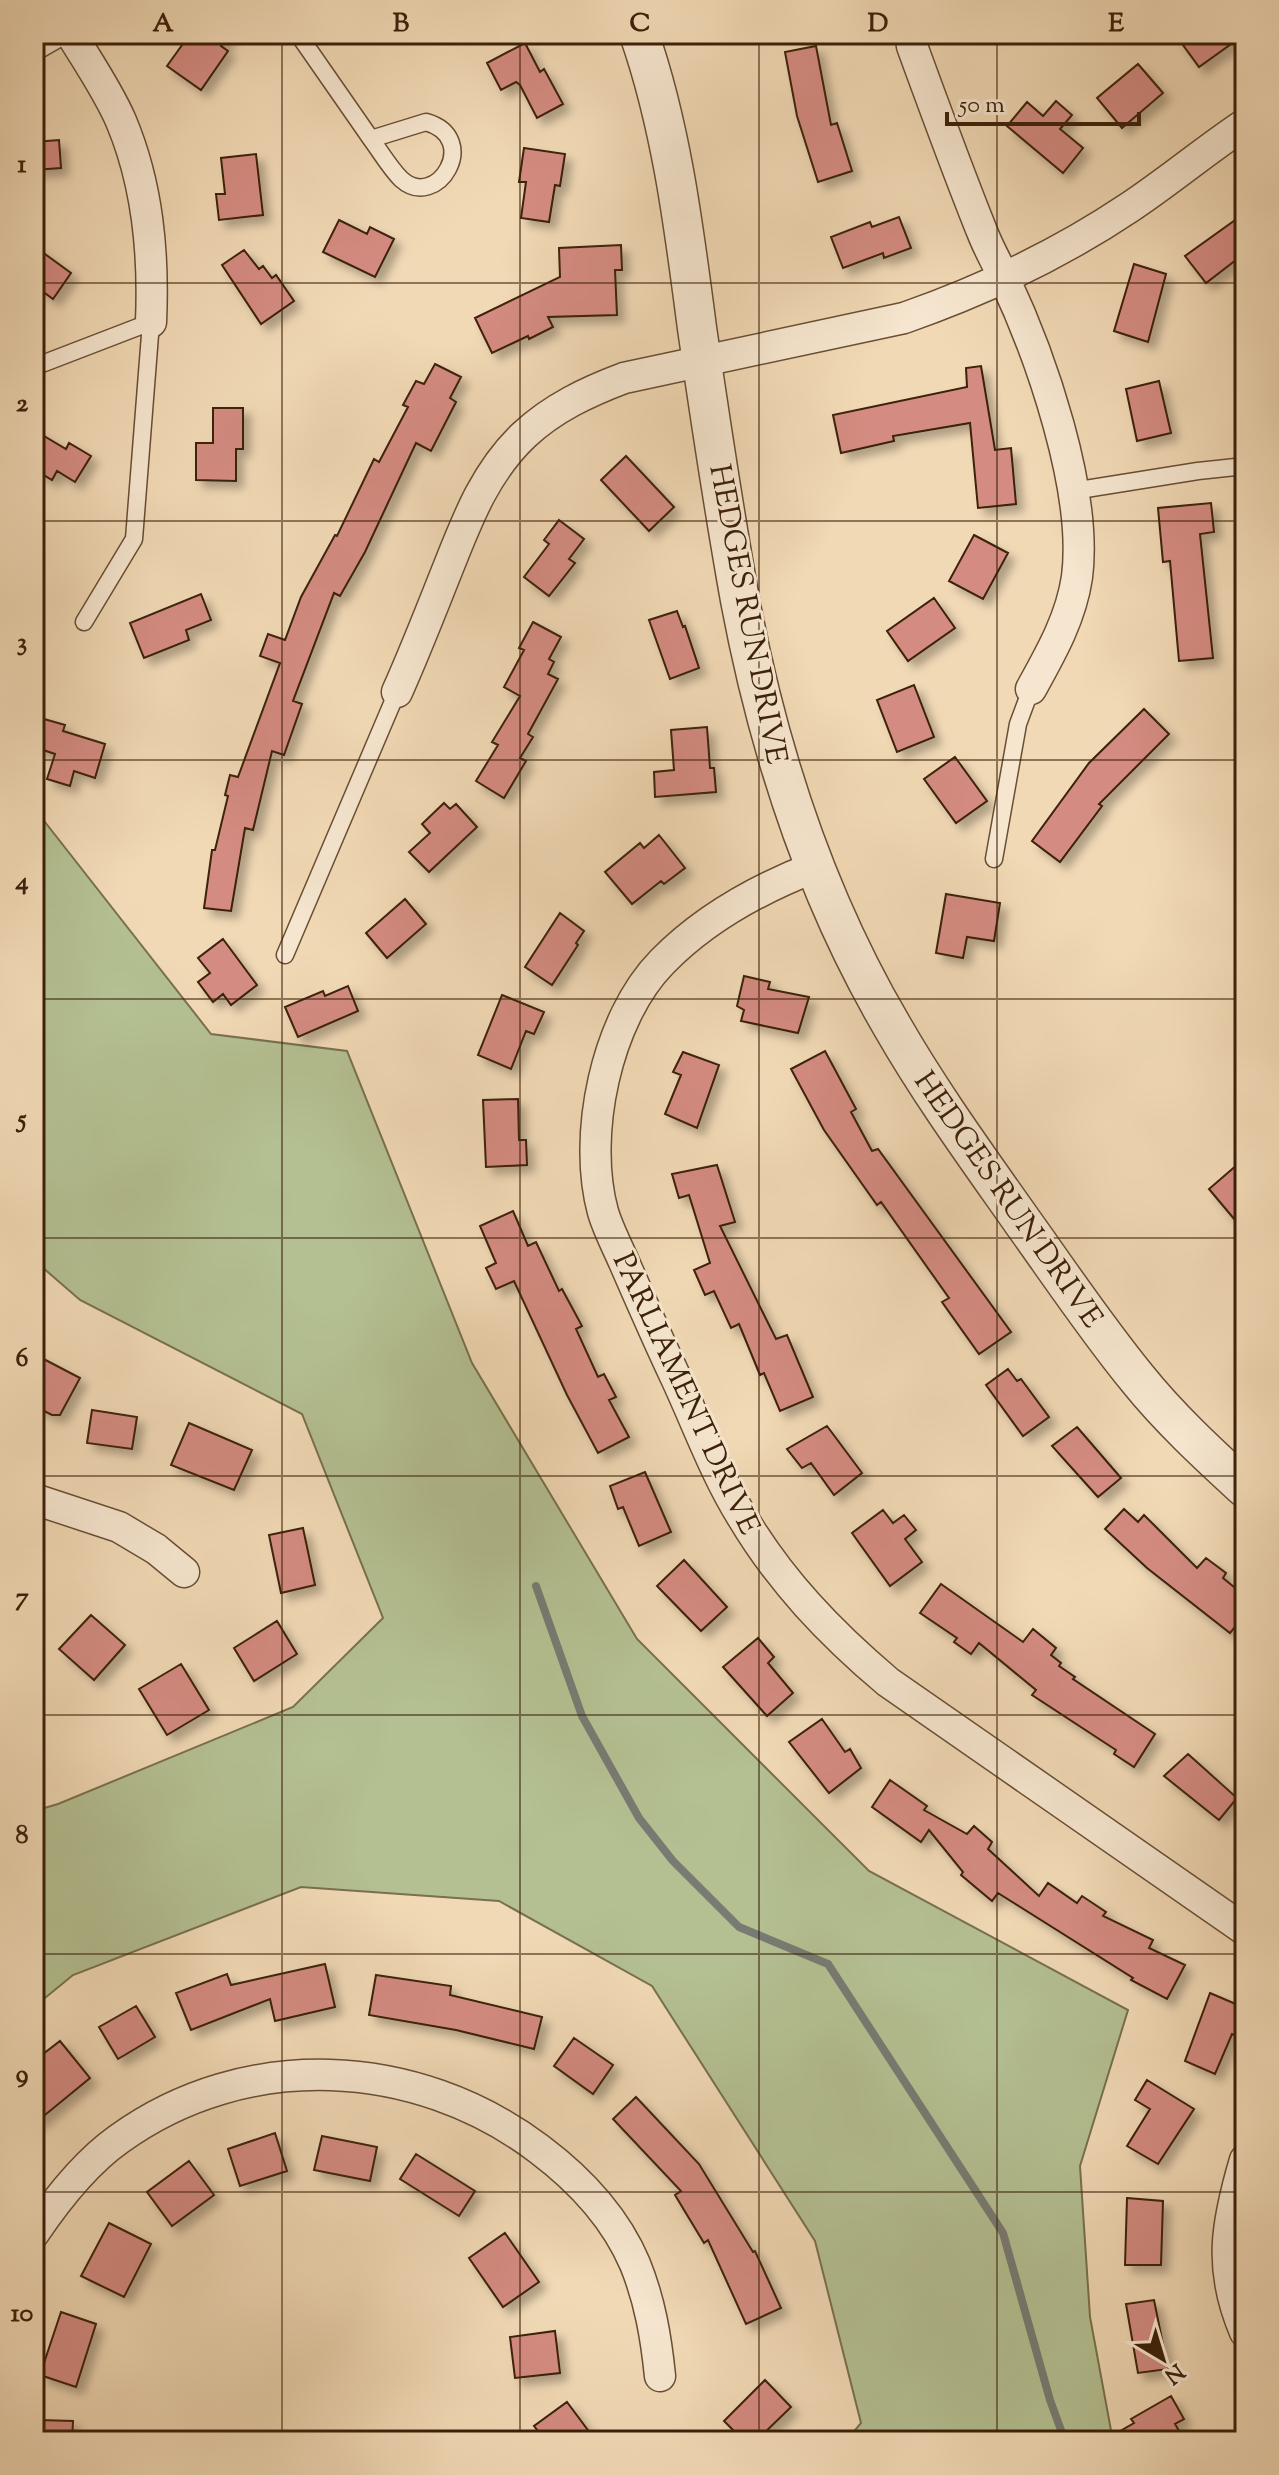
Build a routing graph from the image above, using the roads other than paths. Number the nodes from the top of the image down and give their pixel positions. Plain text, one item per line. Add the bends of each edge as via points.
1 (69, 34) edge
2 (298, 34) edge
3 (639, 34) edge
4 (910, 34) edge
5 (34, 53) edge
6 (1245, 124) edge
7 (371, 139) junction
8 (1005, 278) junction
9 (151, 322) junction
10 (702, 361) junction
11 (34, 367) edge
12 (1245, 466) edge
13 (1073, 491) junction
14 (84, 622) dead end
15 (1031, 689) joint
16 (397, 692) joint
17 (994, 859) dead end
18 (815, 867) junction
19 (285, 955) dead end
20 (1245, 1488) edge
21 (34, 1499) edge
22 (184, 1572) dead end
23 (1245, 1930) edge
24 (1245, 2160) edge
25 (34, 2233) edge
26 (1245, 2332) edge
27 (660, 2376) dead end

1 - 5 lane
1 - 9 street via 120,119 140,176 153,276
2 - 7 lane
3 - 10 street, HEDGES RUN DRIVE via 669,138
4 - 8 street via 984,237
6 - 8 street via 1131,206
7 - 7 lane via 402,180 417,187 433,185 450,166 452,147 438,125 415,123
8 - 10 street via 904,318
8 - 13 street via 1033,345
9 - 11 lane
9 - 14 lane via 134,539
10 - 16 street via 588,391 555,410 503,457 477,495
10 - 18 street, HEDGES RUN DRIVE via 740,602 786,790
12 - 13 lane
13 - 15 street via 1077,577 1057,642
15 - 17 lane via 1018,724
16 - 19 lane
18 - 20 street, HEDGES RUN DRIVE via 890,1023 943,1110 1140,1382
18 - 23 street, PARLIAMENT DRIVE via 736,904 696,931 660,964 628,1012 614,1042 598,1106 596,1172 603,1213 739,1512 801,1600 888,1682
21 - 22 street via 119,1527
24 - 26 street via 1227,2244 1229,2279
25 - 27 street via 78,2177 116,2141 180,2103 269,2077 315,2073 399,2082 489,2117 552,2159 587,2192 634,2262 651,2312

